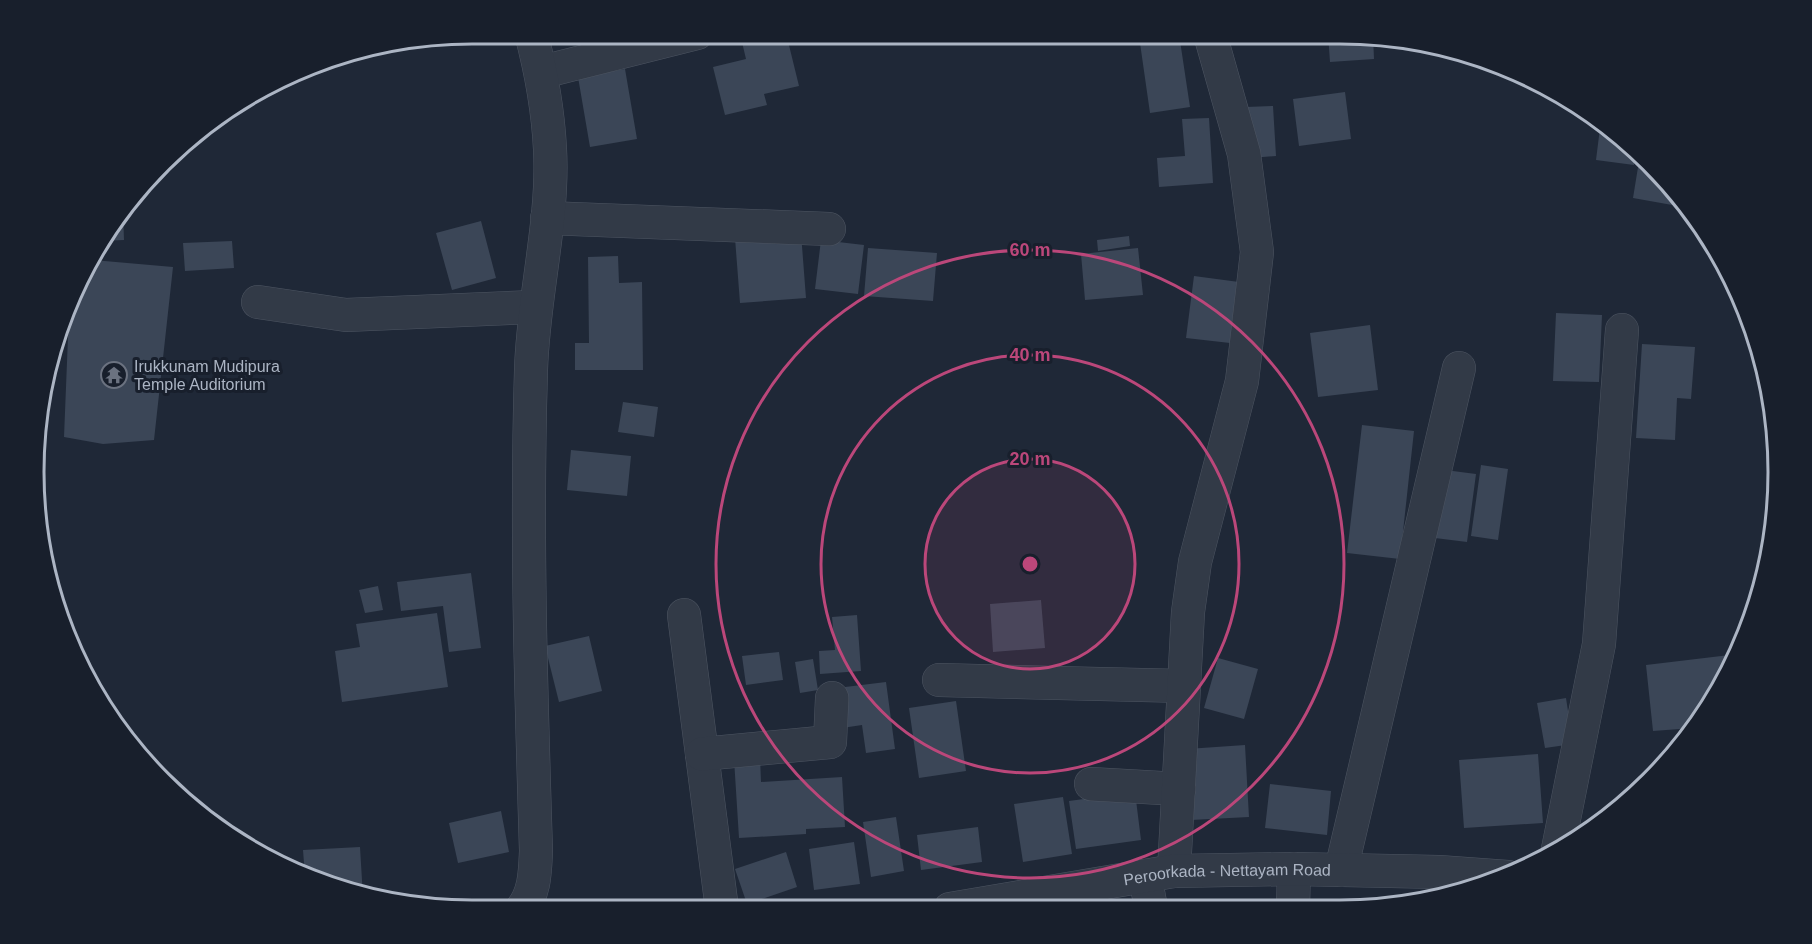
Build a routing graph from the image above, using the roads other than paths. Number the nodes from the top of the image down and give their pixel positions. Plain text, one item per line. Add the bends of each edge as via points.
1 (534, 44) edge
2 (653, 44) edge
3 (1213, 44) edge
4 (542, 72) junction
5 (547, 218) junction
6 (829, 229) dead end
7 (258, 302) dead end
8 (534, 307) junction
9 (1622, 330) dead end
10 (1459, 368) dead end
11 (684, 615) dead end
12 (939, 680) dead end
13 (1184, 686) junction
14 (832, 698) dead end
15 (702, 754) junction
16 (1091, 784) dead end
17 (1179, 789) junction
18 (1560, 839) edge
19 (1294, 869) junction
20 (1341, 870) junction
21 (1159, 874) junction
22 (1485, 875) edge
23 (529, 900) edge
24 (722, 900) edge
25 (1004, 900) edge
26 (1153, 900) edge
27 (1293, 900) edge

1 - 4 street
2 - 4 street
3 - 13 street via 1244,154 1257,252 1242,381 1195,562
4 - 5 street via 550,150
5 - 6 street
5 - 8 street
7 - 8 street via 346,315
8 - 23 street via 528,466 536,851
9 - 18 street via 1599,644
10 - 20 street
11 - 15 street
12 - 13 street
13 - 17 street
14 - 15 street via 830,742
15 - 24 street
16 - 17 street
17 - 21 street
19 - 20 street, Peroorkada - Nettayam Road
19 - 21 street, Peroorkada - Nettayam Road
19 - 27 street
20 - 22 street, Peroorkada - Nettayam Road
21 - 25 street, Peroorkada - Nettayam Road
21 - 26 street

